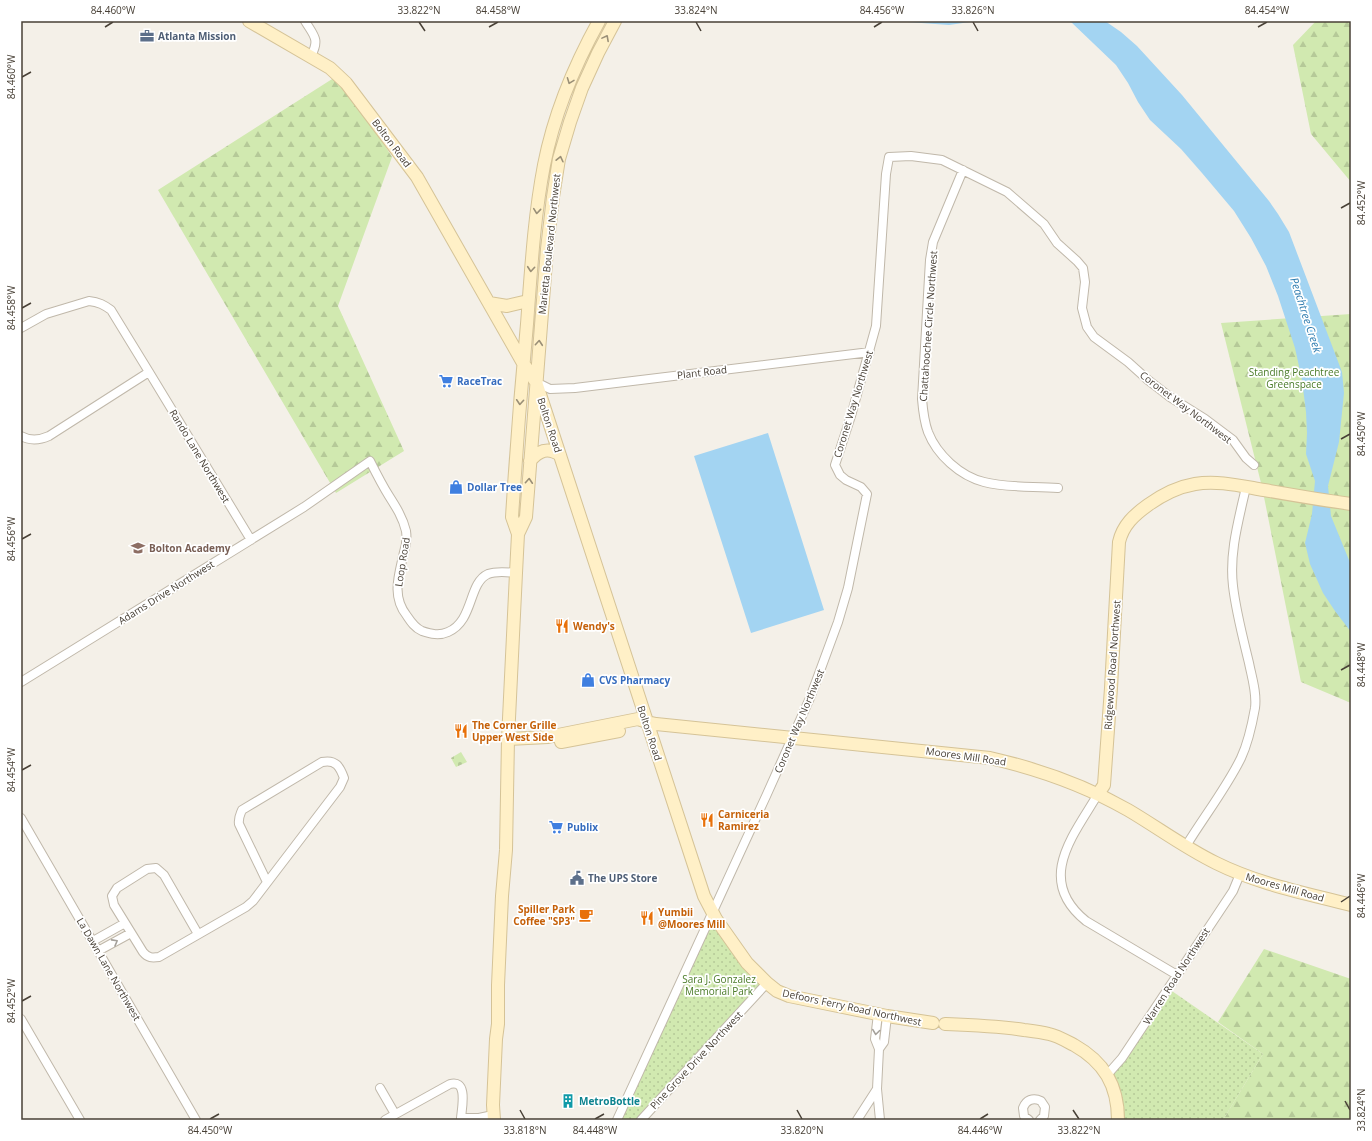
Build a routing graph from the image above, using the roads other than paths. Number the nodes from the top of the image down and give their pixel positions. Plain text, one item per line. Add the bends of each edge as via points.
1 (249, 21) edge
2 (305, 21) edge
3 (599, 21) edge
4 (616, 21) edge
5 (310, 56) junction
6 (963, 170) junction
7 (528, 301) junction
8 (490, 303) junction
9 (21, 328) edge
10 (870, 352) junction
11 (523, 363) junction
12 (149, 372) junction
13 (536, 382) junction
14 (21, 436) edge
15 (560, 455) junction
16 (530, 461) junction
17 (369, 462) joint
18 (1254, 465) dead end
19 (1246, 487) junction
20 (1058, 488) dead end
21 (1351, 504) edge
22 (518, 534) junction
23 (251, 540) junction
24 (516, 573) junction
25 (21, 682) edge
26 (647, 722) junction
27 (793, 737) junction
28 (508, 739) junction
29 (1098, 794) junction
30 (21, 818) edge
31 (28, 829) junction
32 (21, 835) edge
33 (1186, 846) junction
34 (1240, 874) junction
35 (268, 882) junction
36 (1350, 903) edge
37 (712, 914) junction
38 (125, 923) junction
39 (131, 933) junction
40 (198, 934) junction
41 (93, 941) junction
42 (98, 951) junction
43 (1177, 975) junction
44 (767, 983) junction
45 (883, 1015) junction
46 (21, 1019) edge
47 (1107, 1075) junction
48 (380, 1088) dead end
49 (877, 1089) junction
50 (396, 1114) junction
51 (493, 1118) edge
52 (80, 1120) edge
53 (196, 1120) edge
54 (385, 1120) edge
55 (617, 1120) edge
56 (641, 1120) edge
57 (857, 1120) edge
58 (880, 1120) edge
59 (1029, 1120) edge
60 (1040, 1120) edge
61 (1118, 1120) edge

1 - 5 street, Bolton Road
2 - 5 street via 316,42
3 -> 7 street, Marietta Boulevard Northwest via 562,100 544,164 537,204
13 -> 4 street, Marietta Boulevard Northwest via 547,249 559,159 582,88
5 - 8 street, Bolton Road via 330,68 346,83 414,173
6 - 10 street, Coronet Way Northwest via 942,160 911,156 889,157 876,326
6 - 18 street, Coronet Way Northwest via 1007,192 1044,224 1057,243 1083,268 1085,282 1082,308 1087,327 1094,337 1170,397 1233,440
6 - 20 street, Chattahoochee Circle Northwest via 933,242 930,260 922,399 929,433 936,447 947,459 960,471 974,478 995,484
7 - 8 street via 507,306
7 - 11 street, Marietta Boulevard Northwest
8 - 11 street, Bolton Road
9 - 12 street, Rando Lane Northwest via 46,314 90,301 103,304 111,310
10 - 13 street, Plant Road via 575,388 550,389
10 - 27 street, Coronet Way Northwest via 835,465 840,475 861,487 867,494 862,524 838,622
11 - 13 street, Bolton Road
11 -> 22 street via 512,517
12 - 14 street via 49,436 34,440
12 - 23 street, Rando Lane Northwest
13 - 15 street, Bolton Road
13 - 16 street, Marietta Boulevard Northwest
15 - 16 street via 554,451 543,451
15 - 26 street, Bolton Road
22 -> 16 street, Marietta Boulevard Northwest via 526,517
17 - 23 street, Adams Drive Northwest
17 - 24 street, Loop Road via 404,521 406,547 397,590 404,613 417,629 435,635 446,634 456,629 481,580 489,574
19 - 21 street, Ridgewood Road Northwest
19 - 29 street, Ridgewood Road Northwest via 1209,483 1178,488 1137,513 1122,532 1119,542 1104,785
19 - 33 street via 1236,533 1232,574 1237,611 1255,690 1255,708 1240,759
22 - 24 street
23 - 25 street, Adams Drive Northwest
24 - 28 street
26 - 27 street, Moores Mill Road
26 - 28 street, Moores Mill Road via 638,718 548,737
26 - 37 street, Bolton Road
27 - 29 street, Moores Mill Road via 990,758 1044,772
27 - 37 street, Coronet Way Northwest
28 - 51 street via 506,850
29 - 33 street, Moores Mill Road
29 - 43 street, Ridgewood Road Northwest via 1064,855 1061,877 1066,897 1086,922
30 - 31 street, La Dawn Lane Northwest
31 - 32 street
31 - 41 street, La Dawn Lane Northwest
33 - 34 street, Moores Mill Road
34 - 36 street, Moores Mill Road
34 - 43 street, Warren Road Northwest via 1233,891
35 - 35 street via 340,787 344,778 336,763 329,760 322,762 242,810 239,824
35 - 40 street via 246,907
37 - 44 street, Defoors Ferry Road Northwest via 739,952
37 - 55 street, Coronet Way Northwest
38 - 39 street
38 - 40 street via 114,905 112,896 117,888 147,869 156,868 164,876
38 - 41 street
39 - 40 street via 146,956 152,958 159,957
42 -> 39 street
41 - 42 street, La Dawn Lane Northwest
42 - 53 street, La Dawn Lane Northwest
43 - 47 street, Warren Road Northwest via 1122,1058
44 - 45 street, Defoors Ferry Road Northwest via 789,996
44 - 56 street, Pine Grove Drive Northwest
45 - 47 street, Defoors Ferry Road Northwest via 939,1023 1000,1026 1048,1034 1063,1039 1085,1052 1098,1062
45 - 49 street via 884,1042 879,1049
46 - 52 street
47 - 61 street, Defoors Ferry Road Northwest via 1115,1090
48 - 50 street
49 - 57 street
49 - 58 street
50 - 51 street via 454,1082 462,1089 462,1118
50 - 54 street
59 - 60 street via 1024,1116 1023,1108 1032,1099 1041,1101 1045,1107 1044,1116

